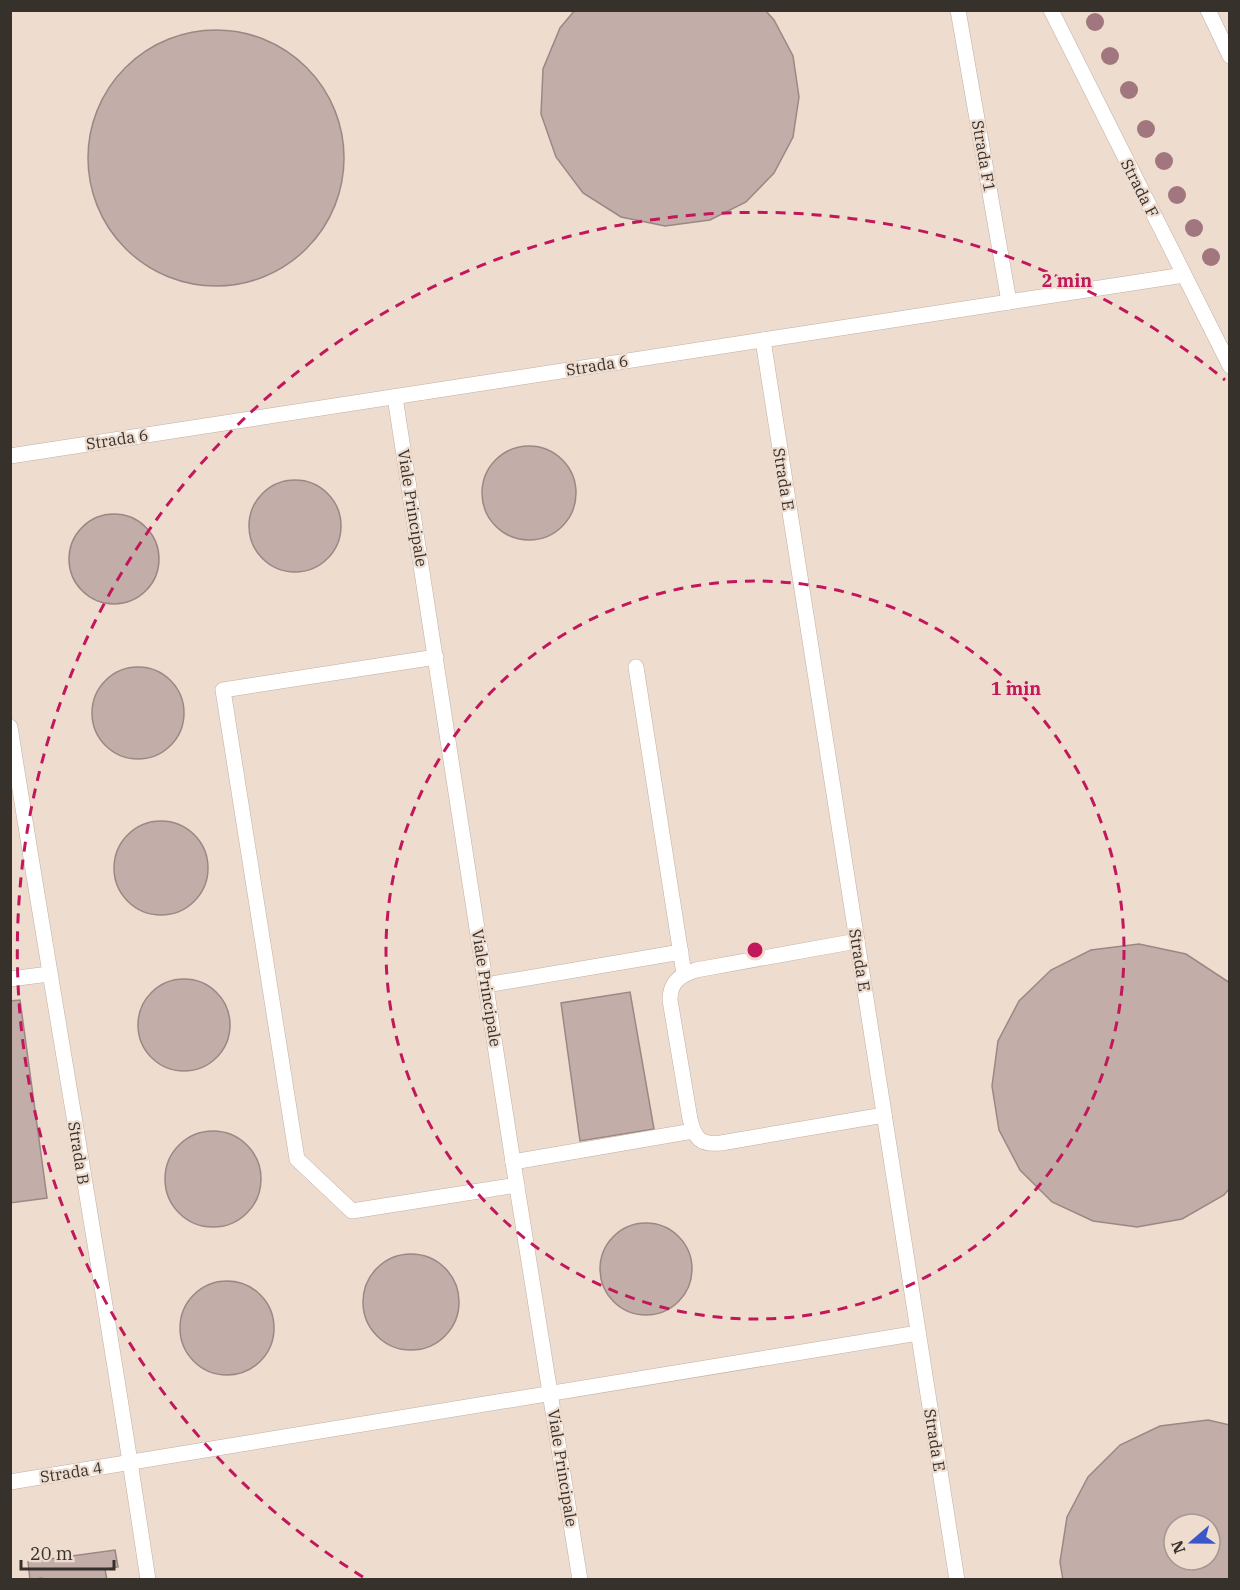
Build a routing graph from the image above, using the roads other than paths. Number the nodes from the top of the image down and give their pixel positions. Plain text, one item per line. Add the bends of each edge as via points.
1 (958, 10) edge
2 (1051, 10) edge
3 (1208, 10) edge
4 (1230, 56) edge
5 (1184, 275) junction
6 (1009, 302) junction
7 (763, 340) junction
8 (1230, 366) edge
9 (395, 396) junction
10 (10, 456) edge
11 (436, 657) junction
12 (636, 667) dead end
13 (10, 727) edge
14 (857, 941) junction
15 (681, 952) junction
16 (50, 974) junction
17 (684, 974) junction
18 (10, 979) edge
19 (486, 986) junction
20 (884, 1115) junction
21 (693, 1131) junction
22 (513, 1162) junction
23 (517, 1185) junction
24 (918, 1333) junction
25 (551, 1393) junction
26 (131, 1463) junction
27 (10, 1482) edge
28 (148, 1580) edge
29 (580, 1580) edge
30 (957, 1580) edge

1 - 6 lane, Strada F1
2 - 5 lane, Strada F
3 - 4 lane
5 - 6 lane, Strada 6
5 - 8 lane, Strada F
6 - 7 lane, Strada 6
7 - 9 lane, Strada 6
7 - 14 lane, Strada E
9 - 10 lane, Strada 6
9 - 11 lane, Viale Principale
11 - 19 lane, Viale Principale
11 - 23 lane via 223,690 297,1159 352,1211
12 - 15 lane
13 - 16 lane, Strada B
14 - 17 lane
14 - 20 lane, Strada E
15 - 17 lane
15 - 19 lane
16 - 18 lane
16 - 26 lane, Strada B
17 - 21 lane via 673,985 670,1000
19 - 22 lane, Viale Principale
20 - 21 lane via 711,1144
20 - 24 lane, Strada E
21 - 22 lane
22 - 23 lane, Viale Principale
23 - 25 lane, Viale Principale
24 - 25 lane, Strada 4
24 - 30 lane, Strada E
25 - 26 lane, Strada 4
25 - 29 lane, Viale Principale
26 - 27 lane, Strada 4
26 - 28 lane, Strada B

